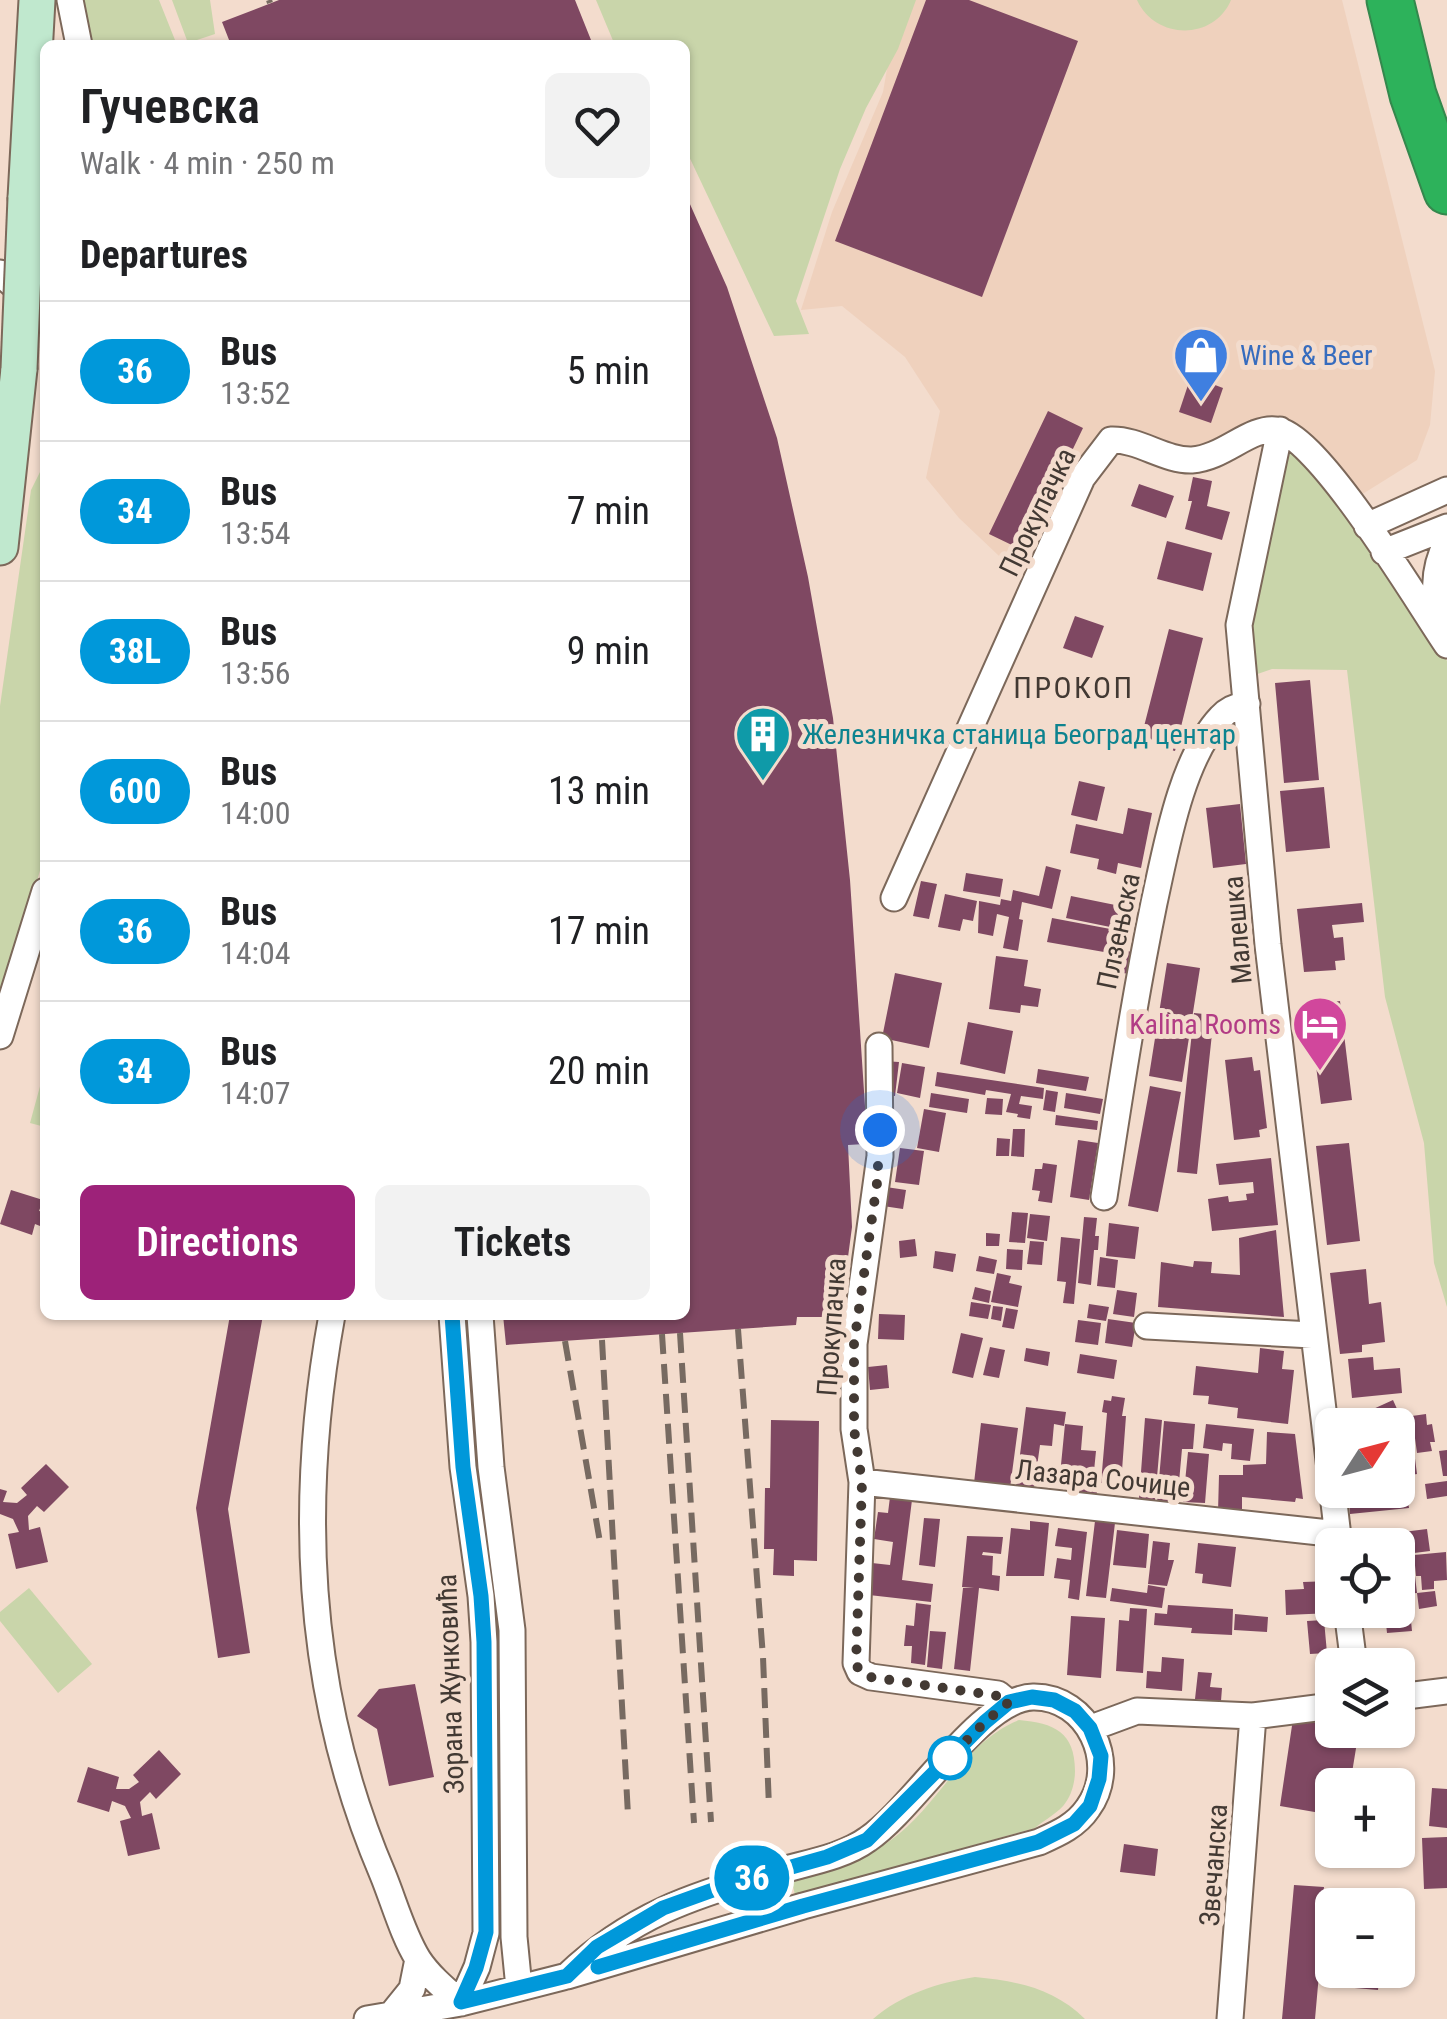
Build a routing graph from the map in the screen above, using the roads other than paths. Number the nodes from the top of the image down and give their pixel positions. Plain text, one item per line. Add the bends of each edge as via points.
1 (36, 0) edge
2 (70, 0) edge
3 (1390, 0) edge
4 (1410, 0) edge
5 (79, 40) edge
6 (1447, 172) edge
7 (1447, 190) edge
8 (0, 272) edge
9 (40, 303) edge
10 (1280, 430) junction
11 (1447, 490) edge
12 (1367, 526) junction
13 (1447, 527) edge
14 (1, 537) edge
15 (1447, 542) edge
16 (1384, 552) junction
17 (1447, 641) edge
18 (1247, 704) junction
19 (894, 898) dead end
20 (40, 906) edge
21 (0, 1036) edge
22 (879, 1046) dead end
23 (1104, 1197) dead end
24 (331, 1320) edge
25 (452, 1320) edge
26 (480, 1320) edge
27 (1148, 1326) dead end
28 (1312, 1336) junction
29 (862, 1482) junction
30 (1336, 1528) edge
31 (1315, 1537) edge
32 (1447, 1691) edge
33 (1415, 1695) edge
34 (1009, 1702) junction
35 (1315, 1708) edge
36 (1253, 1716) junction
37 (1090, 1728) junction
38 (486, 1932) junction
39 (418, 1959) junction
40 (567, 1976) junction
41 (519, 1988) junction
42 (461, 2002) junction
43 (379, 2017) edge
44 (1230, 2019) edge

1 - 14 main road, bridge via 19,369
2 - 5 street
3 - 7 highway via 1413,95
4 - 6 highway
8 - 9 street
10 - 12 street via 1299,439
10 - 18 street, Малешка via 1242,608
10 - 19 street, Прокупачка via 1260,429 1216,455 1189,460 1123,439 1110,440 1098,452
11 - 12 street
12 - 16 street
13 - 16 street
15 - 17 street via 1434,580
16 - 17 street
18 - 23 street, Плзењска via 1212,727 1171,822
18 - 28 street, Малешка
20 - 21 street
22 - 29 street, Прокупачка via 880,1156 854,1344
24 - 39 street via 314,1434 312,1555 320,1648 360,1812
25 - 38 street, Зорана Жунковића via 484,1642
26 - 41 street via 512,1630
27 - 28 street
28 - 30 street, Малешка
29 - 31 street, Лазара Сочице
29 - 34 street, Прокупачка via 860,1672 998,1694
32 - 33 street
34 - 37 street via 1054,1700
34 - 40 street via 867,1840 663,1908 597,1947
35 - 36 street
36 - 37 street via 1137,1711
36 - 44 street, Звечанска
37 - 40 street via 1101,1756 1099,1779 1090,1806 1058,1833
38 - 41 street, Зорана Жунковића via 501,1969
38 - 42 street, Зорана Жунковића
39 - 42 street
39 - 43 street via 412,1989
40 - 41 street
41 - 42 street
42 - 43 street

